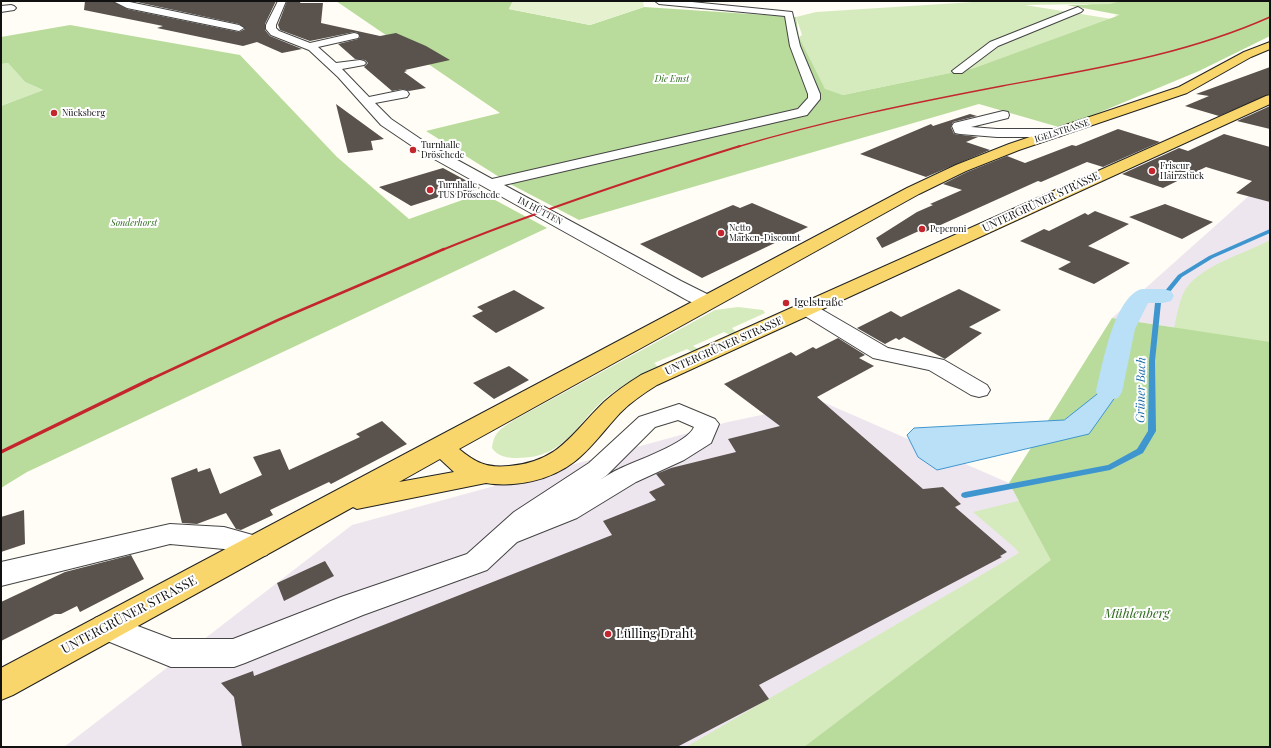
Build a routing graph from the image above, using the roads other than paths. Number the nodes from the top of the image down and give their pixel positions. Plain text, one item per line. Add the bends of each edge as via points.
1 (117, 1) edge
2 (282, 1) edge
3 (659, 1) edge
4 (1078, 10) dead end
5 (239, 28) dead end
6 (354, 36) dead end
7 (1270, 45) edge
8 (310, 46) junction
9 (360, 63) dead end
10 (334, 67) junction
11 (958, 71) dead end
12 (403, 94) dead end
13 (1270, 99) edge
14 (365, 101) junction
15 (1003, 115) dead end
16 (1056, 133) junction
17 (490, 184) junction
18 (708, 302) junction
19 (802, 312) junction
20 (899, 374) dead end
21 (979, 390) dead end
22 (440, 446) junction
23 (484, 475) junction
24 (338, 503) junction
25 (508, 534) junction
26 (257, 547) junction
27 (1, 574) edge
28 (106, 627) junction
29 (1, 684) edge

1 - 5 street
2 - 8 street, IM HÜTTEN via 270,25 271,29 275,33
3 - 17 street via 789,14 793,37 814,99 802,112
4 - 11 street via 994,44
6 - 8 street
7 - 16 main road, IGELSTRASSE via 1242,56 1184,90
8 - 10 street, IM HÜTTEN
9 - 10 street
10 - 14 street, IM HÜTTEN
12 - 14 street
13 - 19 main road, UNTERGRÜNER STRASSE
14 - 17 street, IM HÜTTEN via 396,130
15 - 16 street via 959,126 960,130
16 - 18 main road, IGELSTRASSE via 987,157 913,191
17 - 18 street, IM HÜTTEN
18 - 22 main road, UNTERGRÜNER STRASSE
19 - 20 street
19 - 21 street via 881,353 936,365
19 - 23 main road, UNTERGRÜNER STRASSE via 649,380 609,411 583,441 554,465 518,475
22 - 23 main road, UNTERGRÜNER STRASSE via 470,469
22 - 24 main road, UNTERGRÜNER STRASSE
23 - 24 main road
24 - 26 main road, UNTERGRÜNER STRASSE
25 - 25 street via 524,519 598,469 647,422 679,410 707,424 702,437 675,454 628,476 568,511
25 - 28 street via 477,562 352,606 234,653 170,653
26 - 27 street via 224,538 170,534
26 - 28 main road, UNTERGRÜNER STRASSE
28 - 29 main road, UNTERGRÜNER STRASSE

